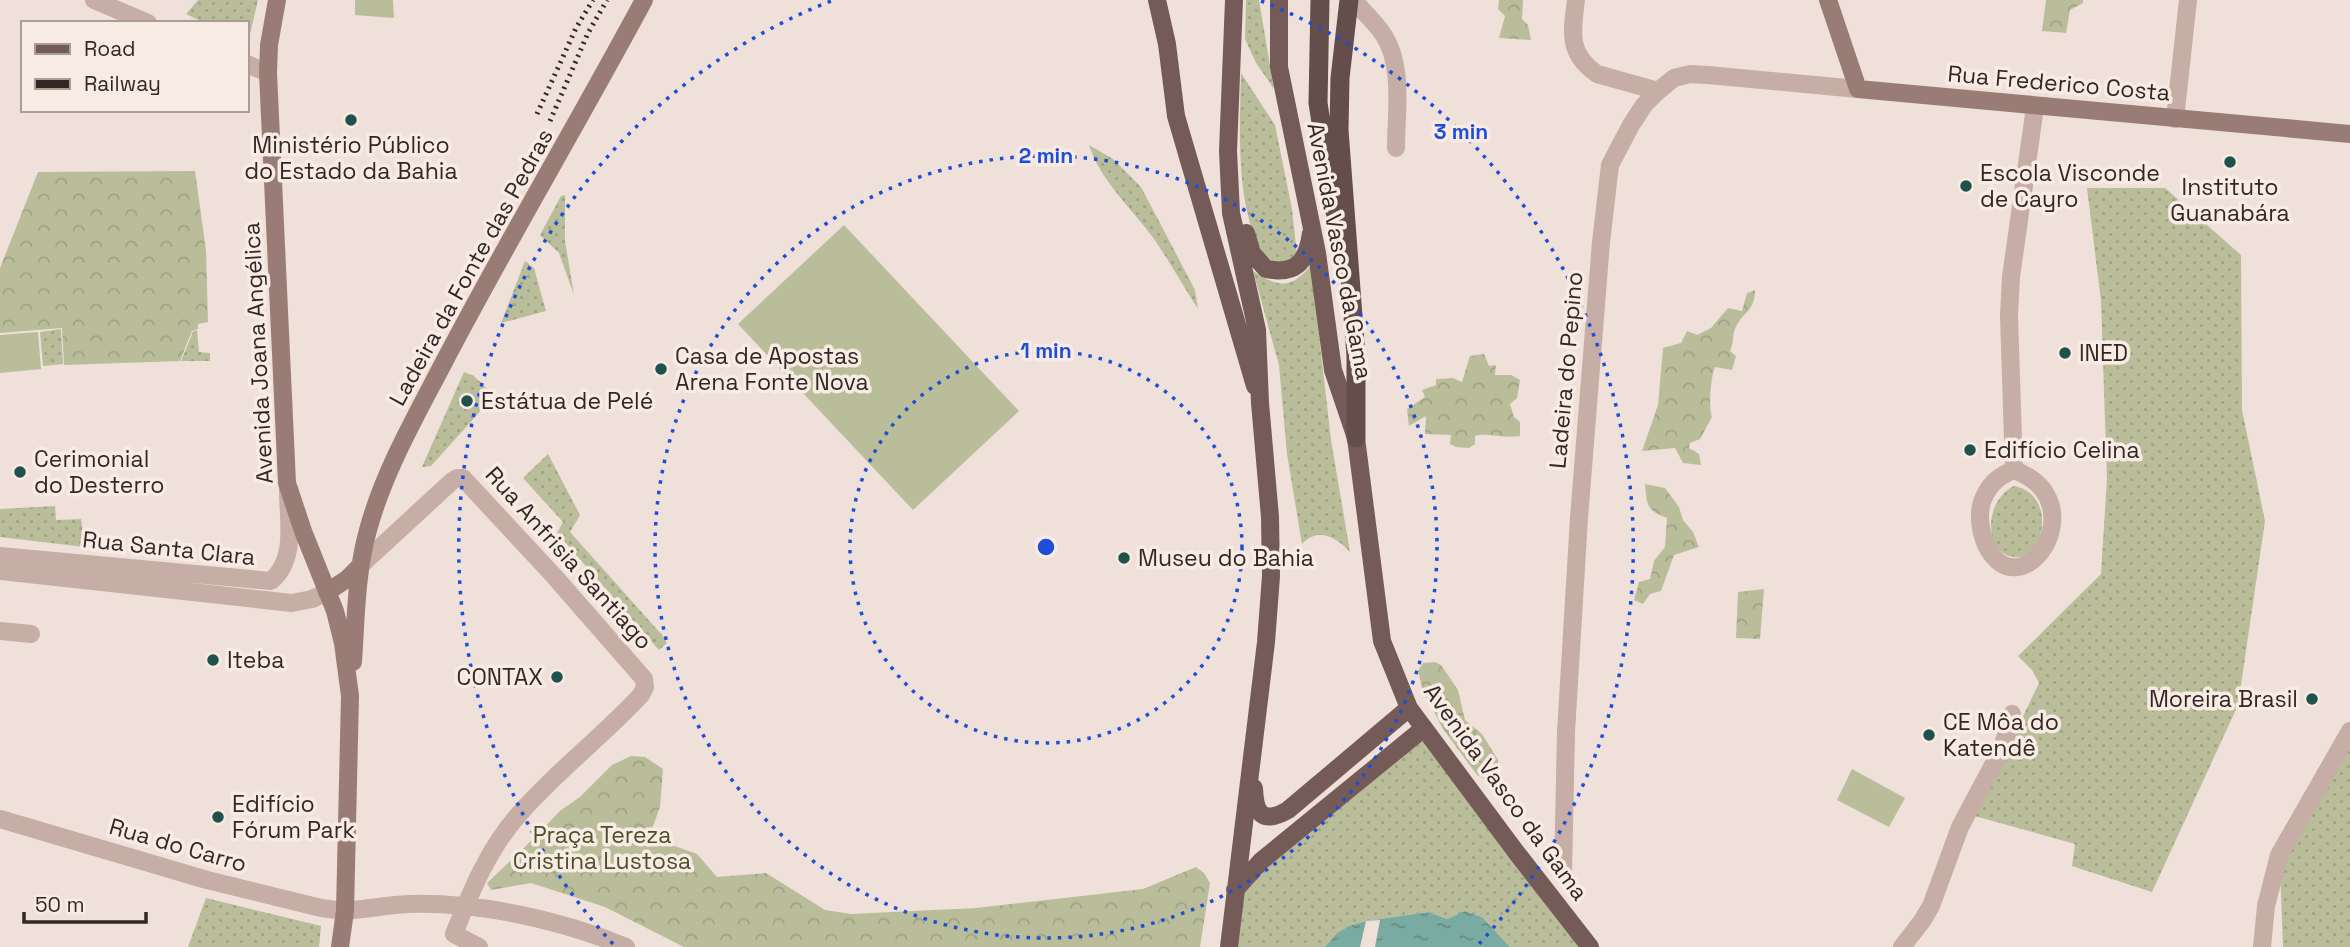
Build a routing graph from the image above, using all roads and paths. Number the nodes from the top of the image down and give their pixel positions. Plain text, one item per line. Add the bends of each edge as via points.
1 (94, 0) edge
2 (277, 0) edge
3 (644, 0) edge
4 (1157, 0) edge
5 (1167, 0) edge
6 (1234, 0) edge
7 (1279, 0) edge
8 (1320, 0) edge
9 (1351, 0) edge
10 (1576, 0) edge
11 (1828, 0) edge
12 (2188, 0) edge
13 (143, 21) edge
14 (1167, 44) junction
15 (248, 64) edge
16 (268, 74) junction
17 (1858, 89) junction
18 (1658, 91) junction
19 (2035, 107) junction
20 (2175, 119) junction
21 (2350, 134) edge
22 (1396, 148) dead end
23 (1228, 151) junction
24 (1312, 226) junction
25 (1351, 292) junction
26 (1260, 403) junction
27 (1356, 438) junction
28 (2014, 470) junction
29 (287, 483) junction
30 (0, 556) edge
31 (360, 566) junction
32 (0, 571) edge
33 (327, 592) junction
34 (0, 631) edge
35 (31, 634) dead end
36 (350, 696) junction
37 (1409, 708) junction
38 (2012, 714) dead end
39 (1424, 728) junction
40 (2350, 731) edge
41 (1252, 753) junction
42 (0, 819) edge
43 (1563, 873) dead end
44 (1235, 890) junction
45 (464, 907) junction
46 (345, 911) junction
47 (340, 947) edge
48 (479, 947) edge
49 (626, 947) edge
50 (1229, 947) edge
51 (1590, 947) edge
52 (1902, 947) edge
53 (2262, 947) edge

1 - 13 street
2 - 16 main road, Avenida Joana Angélica
3 - 31 main road, Ladeira da Fonte das Pedras via 403,442 373,511
4 - 14 main road
5 - 14 main road
6 - 23 main road
7 - 24 main road, Avenida Vasco da Gama via 1279,67
8 - 25 highway via 1318,103
9 - 22 street via 1384,35 1391,50 1396,71
9 - 25 highway via 1340,78 1339,130
10 - 18 street via 1572,29 1579,58 1597,74
11 - 17 main road
12 - 20 street
14 - 26 main road via 1176,116
15 - 16 street
16 - 29 main road, Avenida Joana Angélica
17 - 18 street, Ladeira do Pepino via 1690,74 1674,78
17 - 19 main road, Rua Frederico Costa
18 - 43 street, Ladeira do Pepino via 1620,143 1606,189 1570,660
19 - 20 main road, Rua Frederico Costa
19 - 28 street via 2011,277
20 - 21 main road, Rua Frederico Costa
23 - 24 main road via 1252,253 1266,269 1286,272 1297,267
23 - 26 main road via 1232,219 1257,330
24 - 27 main road, Avenida Vasco da Gama via 1333,370
25 - 27 highway
26 - 41 main road via 1271,576
27 - 37 main road, Avenida Vasco da Gama via 1382,641
28 - 28 street via 1990,486 1982,500 1980,527 1998,561 2016,567 2038,557 2052,519 2044,490 2028,475
29 - 30 street, Rua Santa Clara via 289,548 285,565 271,581
29 - 33 main road, Avenida Joana Angélica
31 - 33 main road
31 - 36 main road, Ladeira da Fonte das Pedras
31 - 45 street, Rua Anfrisia Santiago via 451,482 463,478 644,679 645,687 635,701 520,813 490,854
32 - 33 street, Rua Santa Clara via 292,603
33 - 36 main road, Avenida Joana Angélica via 343,643
34 - 35 street
36 - 46 main road, Avenida Joana Angélica
37 - 39 main road, Avenida Vasco da Gama
37 - 41 main road via 1276,817 1268,818 1255,804
38 - 52 street via 2002,748 1960,827 1931,905
39 - 44 main road via 1261,861
39 - 51 main road, Avenida Vasco da Gama
40 - 53 street via 2279,855 2266,906
41 - 44 main road
42 - 46 street, Rua do Carro via 205,880
44 - 50 main road
45 - 46 street, Rua do Carro via 412,904
45 - 48 street via 454,934
45 - 49 street, Rua do Carro via 589,931
46 - 47 main road, Avenida Joana Angélica

